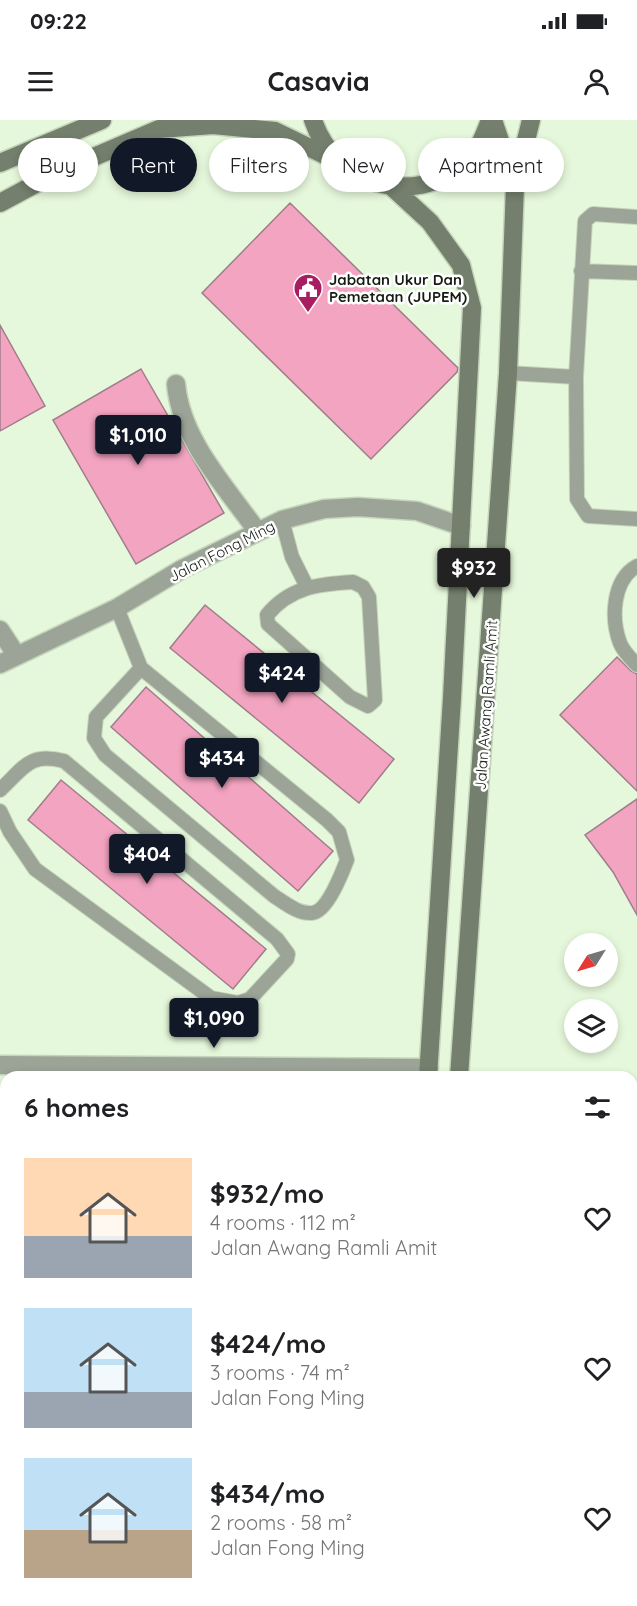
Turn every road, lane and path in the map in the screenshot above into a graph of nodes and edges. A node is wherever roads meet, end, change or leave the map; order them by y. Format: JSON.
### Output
{"nodes":[{"id":1,"x":102,"y":120,"type":"edge"},
{"id":2,"x":313,"y":120,"type":"edge"},
{"id":3,"x":492,"y":120,"type":"edge"},
{"id":4,"x":531,"y":120,"type":"edge"},
{"id":5,"x":498,"y":138,"type":"edge"},
{"id":6,"x":527,"y":138,"type":"edge"},
{"id":7,"x":321,"y":139,"type":"edge"},
{"id":8,"x":321,"y":153,"type":"edge"},
{"id":9,"x":0,"y":163,"type":"edge"},
{"id":10,"x":406,"y":186,"type":"edge"},
{"id":11,"x":397,"y":192,"type":"edge"},
{"id":12,"x":515,"y":192,"type":"edge"},
{"id":13,"x":0,"y":203,"type":"edge"},
{"id":14,"x":637,"y":217,"type":"edge"},
{"id":15,"x":581,"y":271,"type":"junction"},
{"id":16,"x":637,"y":273,"type":"edge"},
{"id":17,"x":508,"y":373,"type":"junction"},
{"id":18,"x":576,"y":377,"type":"junction"},
{"id":19,"x":176,"y":384,"type":"dead end"},
{"id":20,"x":637,"y":519,"type":"edge"},
{"id":21,"x":282,"y":520,"type":"junction"},
{"id":22,"x":461,"y":526,"type":"junction"},
{"id":23,"x":257,"y":531,"type":"junction"},
{"id":24,"x":637,"y":566,"type":"edge"},
{"id":25,"x":307,"y":587,"type":"junction"},
{"id":26,"x":117,"y":608,"type":"junction"},
{"id":27,"x":0,"y":630,"type":"edge"},
{"id":28,"x":16,"y":656,"type":"junction"},
{"id":29,"x":0,"y":664,"type":"edge"},
{"id":30,"x":637,"y":665,"type":"edge"},
{"id":31,"x":141,"y":668,"type":"junction"},
{"id":32,"x":0,"y":790,"type":"edge"},
{"id":33,"x":0,"y":811,"type":"edge"},
{"id":34,"x":0,"y":1065,"type":"edge"},
{"id":35,"x":321,"y":1071,"type":"edge"},
{"id":36,"x":428,"y":1071,"type":"edge"},
{"id":37,"x":459,"y":1071,"type":"edge"}],
"edges":[{"from":1,"to":9,"type":"main road"},
{"from":2,"to":7,"type":"main road"},
{"from":3,"to":5,"type":"main road","name":"Jalan Awang Ramli Amit"},
{"from":3,"to":10,"type":"main road"},
{"from":4,"to":6,"type":"main road"},
{"from":8,"to":13,"type":"main road"},
{"from":11,"to":22,"type":"main road"},
{"from":12,"to":17,"type":"main road","name":"Jalan Awang Ramli Amit"},
{"from":14,"to":15,"type":"lane"},
{"from":15,"to":16,"type":"lane"},
{"from":15,"to":18,"type":"lane"},
{"from":17,"to":18,"type":"lane"},
{"from":17,"to":37,"type":"main road","name":"Jalan Awang Ramli Amit"},
{"from":18,"to":20,"type":"lane"},
{"from":19,"to":23,"type":"street"},
{"from":21,"to":22,"type":"street","name":"Jalan Fong Ming"},
{"from":21,"to":23,"type":"street","name":"Jalan Fong Ming"},
{"from":21,"to":25,"type":"lane"},
{"from":22,"to":36,"type":"main road"},
{"from":23,"to":26,"type":"street","name":"Jalan Fong Ming"},
{"from":24,"to":30,"type":"lane"},
{"from":25,"to":25,"type":"lane"},
{"from":26,"to":28,"type":"street","name":"Jalan Fong Ming"},
{"from":26,"to":31,"type":"lane"},
{"from":27,"to":28,"type":"street"},
{"from":28,"to":29,"type":"street","name":"Jalan Fong Ming"},
{"from":31,"to":31,"type":"lane"},
{"from":32,"to":33,"type":"lane"},
{"from":34,"to":35,"type":"street"}]}
